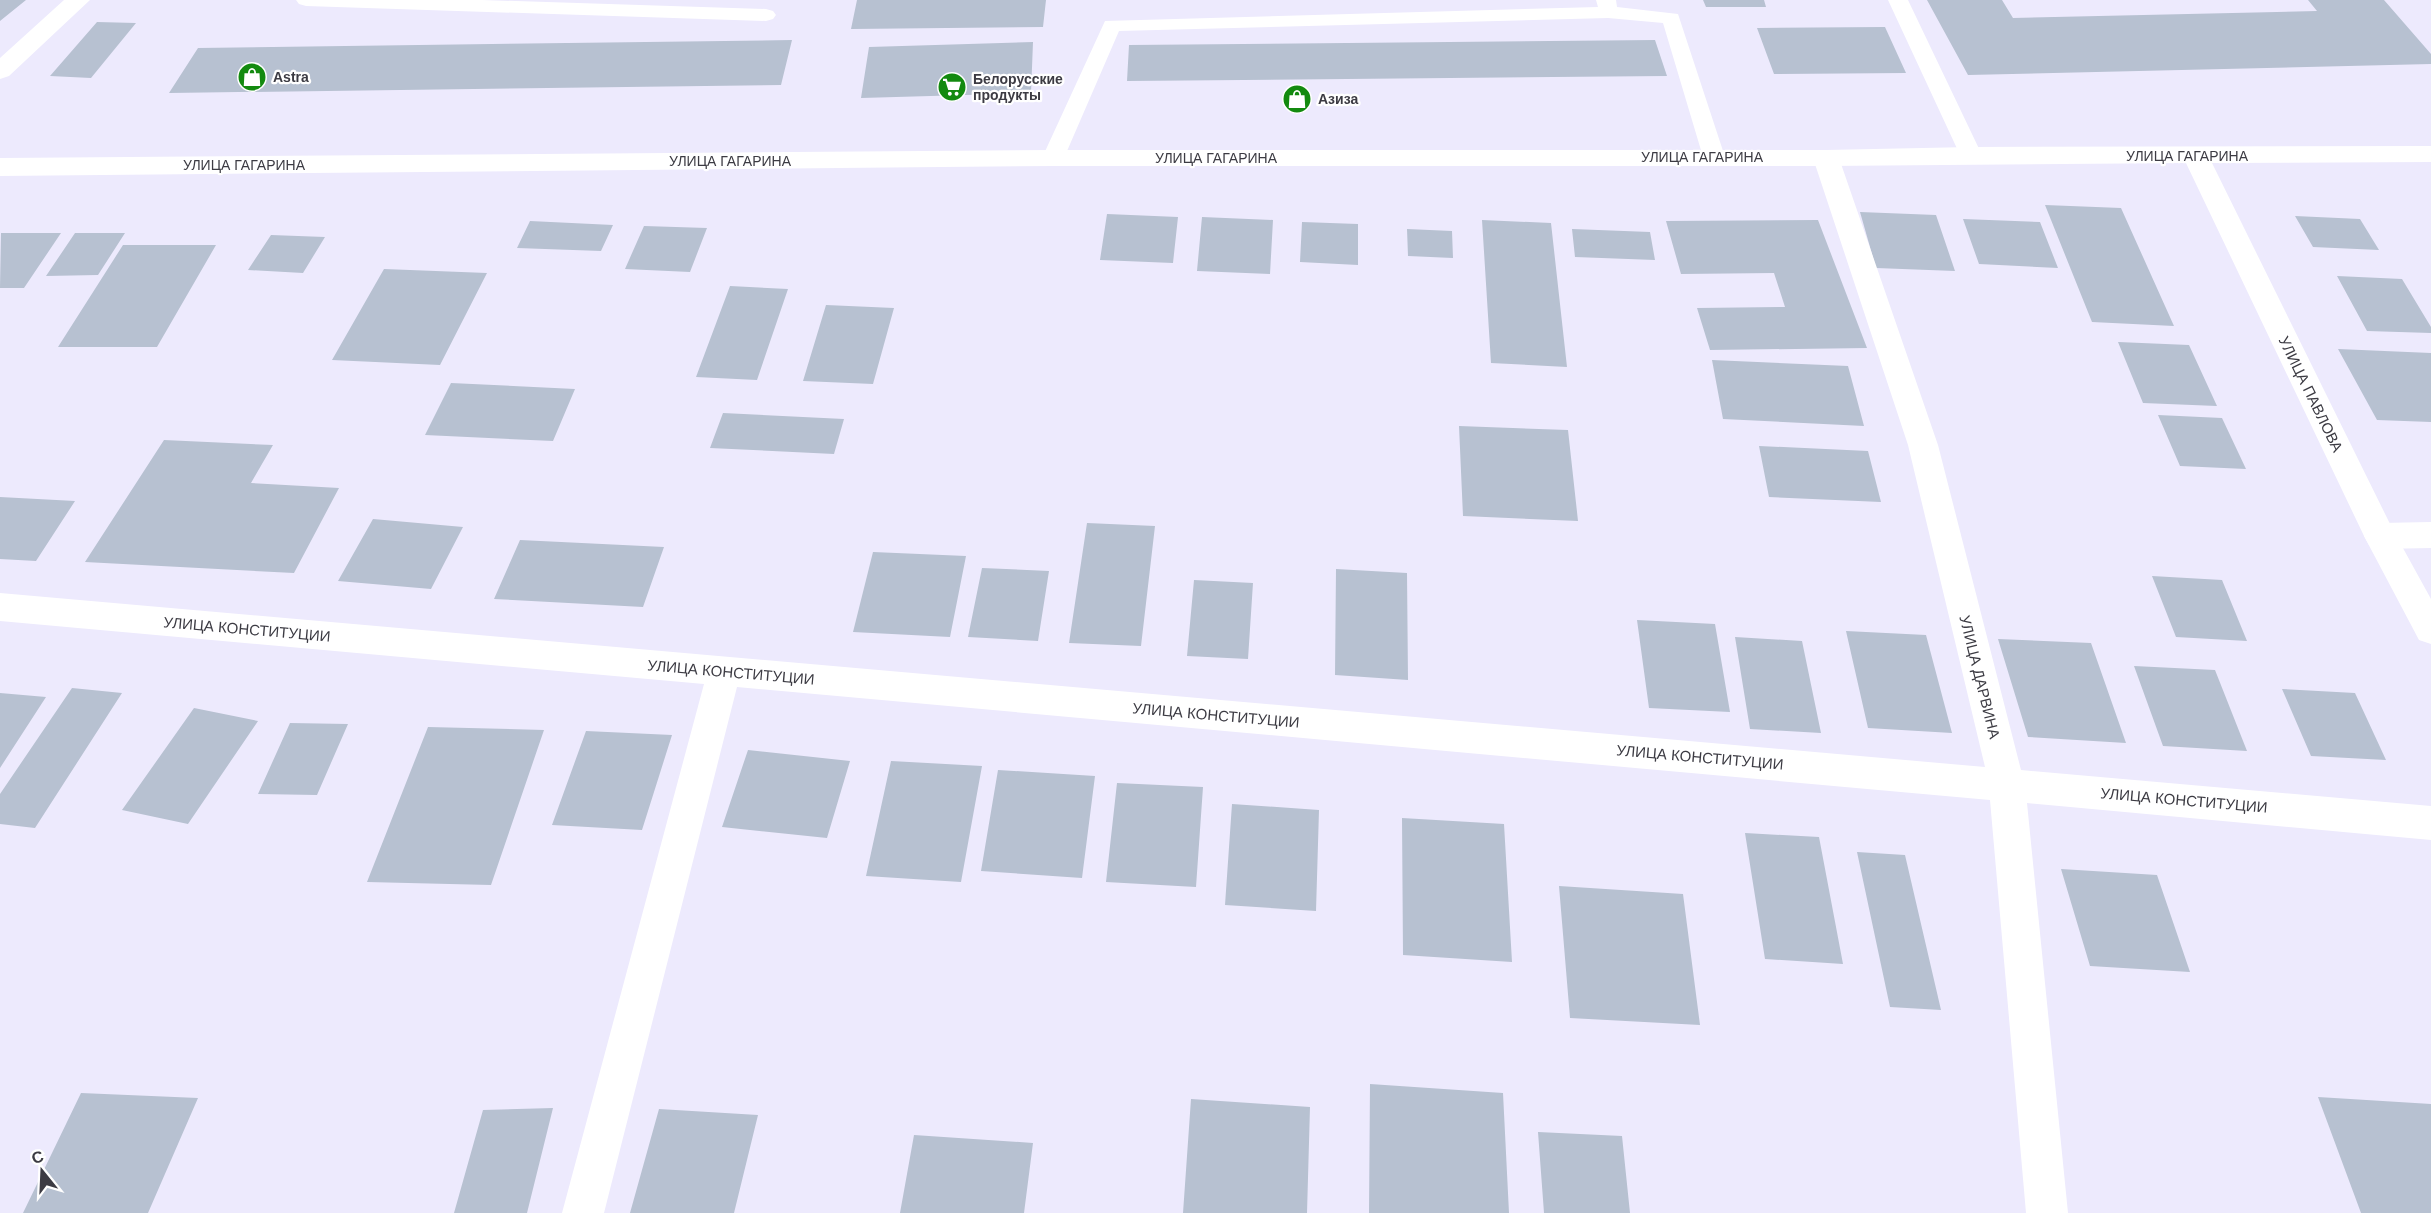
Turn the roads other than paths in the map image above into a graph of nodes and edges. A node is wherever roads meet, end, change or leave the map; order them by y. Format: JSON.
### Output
{"nodes":[{"id":1,"x":78,"y":0,"type":"edge"},
{"id":2,"x":306,"y":0,"type":"edge"},
{"id":3,"x":1898,"y":0,"type":"edge"},
{"id":4,"x":1607,"y":6,"type":"edge"},
{"id":5,"x":766,"y":15,"type":"dead end"},
{"id":6,"x":0,"y":71,"type":"edge"},
{"id":7,"x":2431,"y":154,"type":"edge"},
{"id":8,"x":1971,"y":155,"type":"junction"},
{"id":9,"x":2196,"y":156,"type":"junction"},
{"id":10,"x":1714,"y":157,"type":"junction"},
{"id":11,"x":1053,"y":158,"type":"junction"},
{"id":12,"x":1826,"y":158,"type":"junction"},
{"id":13,"x":0,"y":167,"type":"edge"},
{"id":14,"x":2380,"y":536,"type":"junction"},
{"id":15,"x":2431,"y":536,"type":"edge"},
{"id":16,"x":0,"y":607,"type":"edge"},
{"id":17,"x":2431,"y":630,"type":"edge"},
{"id":18,"x":724,"y":672,"type":"junction"},
{"id":19,"x":2007,"y":784,"type":"junction"},
{"id":20,"x":2431,"y":823,"type":"edge"},
{"id":21,"x":583,"y":1213,"type":"edge"},
{"id":22,"x":2047,"y":1213,"type":"edge"}],
"edges":[{"from":1,"to":6,"type":"street"},
{"from":2,"to":5,"type":"lane"},
{"from":3,"to":8,"type":"lane"},
{"from":4,"to":10,"type":"lane"},
{"from":4,"to":11,"type":"lane"},
{"from":7,"to":9,"type":"street","name":"УЛИЦА ГАГАРИНА"},
{"from":8,"to":9,"type":"street","name":"УЛИЦА ГАГАРИНА"},
{"from":8,"to":12,"type":"street","name":"УЛИЦА ГАГАРИНА"},
{"from":9,"to":14,"type":"street","name":"УЛИЦА ПАВЛОВА"},
{"from":10,"to":11,"type":"street","name":"УЛИЦА ГАГАРИНА"},
{"from":10,"to":12,"type":"street","name":"УЛИЦА ГАГАРИНА"},
{"from":11,"to":13,"type":"street","name":"УЛИЦА ГАГАРИНА"},
{"from":12,"to":19,"type":"street","name":"УЛИЦА ДАРВИНА"},
{"from":14,"to":15,"type":"street"},
{"from":14,"to":17,"type":"street","name":"УЛИЦА ПАВЛОВА"},
{"from":16,"to":18,"type":"street","name":"УЛИЦА КОНСТИТУЦИИ"},
{"from":18,"to":19,"type":"street","name":"УЛИЦА КОНСТИТУЦИИ"},
{"from":18,"to":21,"type":"street"},
{"from":19,"to":20,"type":"street","name":"УЛИЦА КОНСТИТУЦИИ"},
{"from":19,"to":22,"type":"street","name":"УЛИЦА ДАРВИНА"}]}
